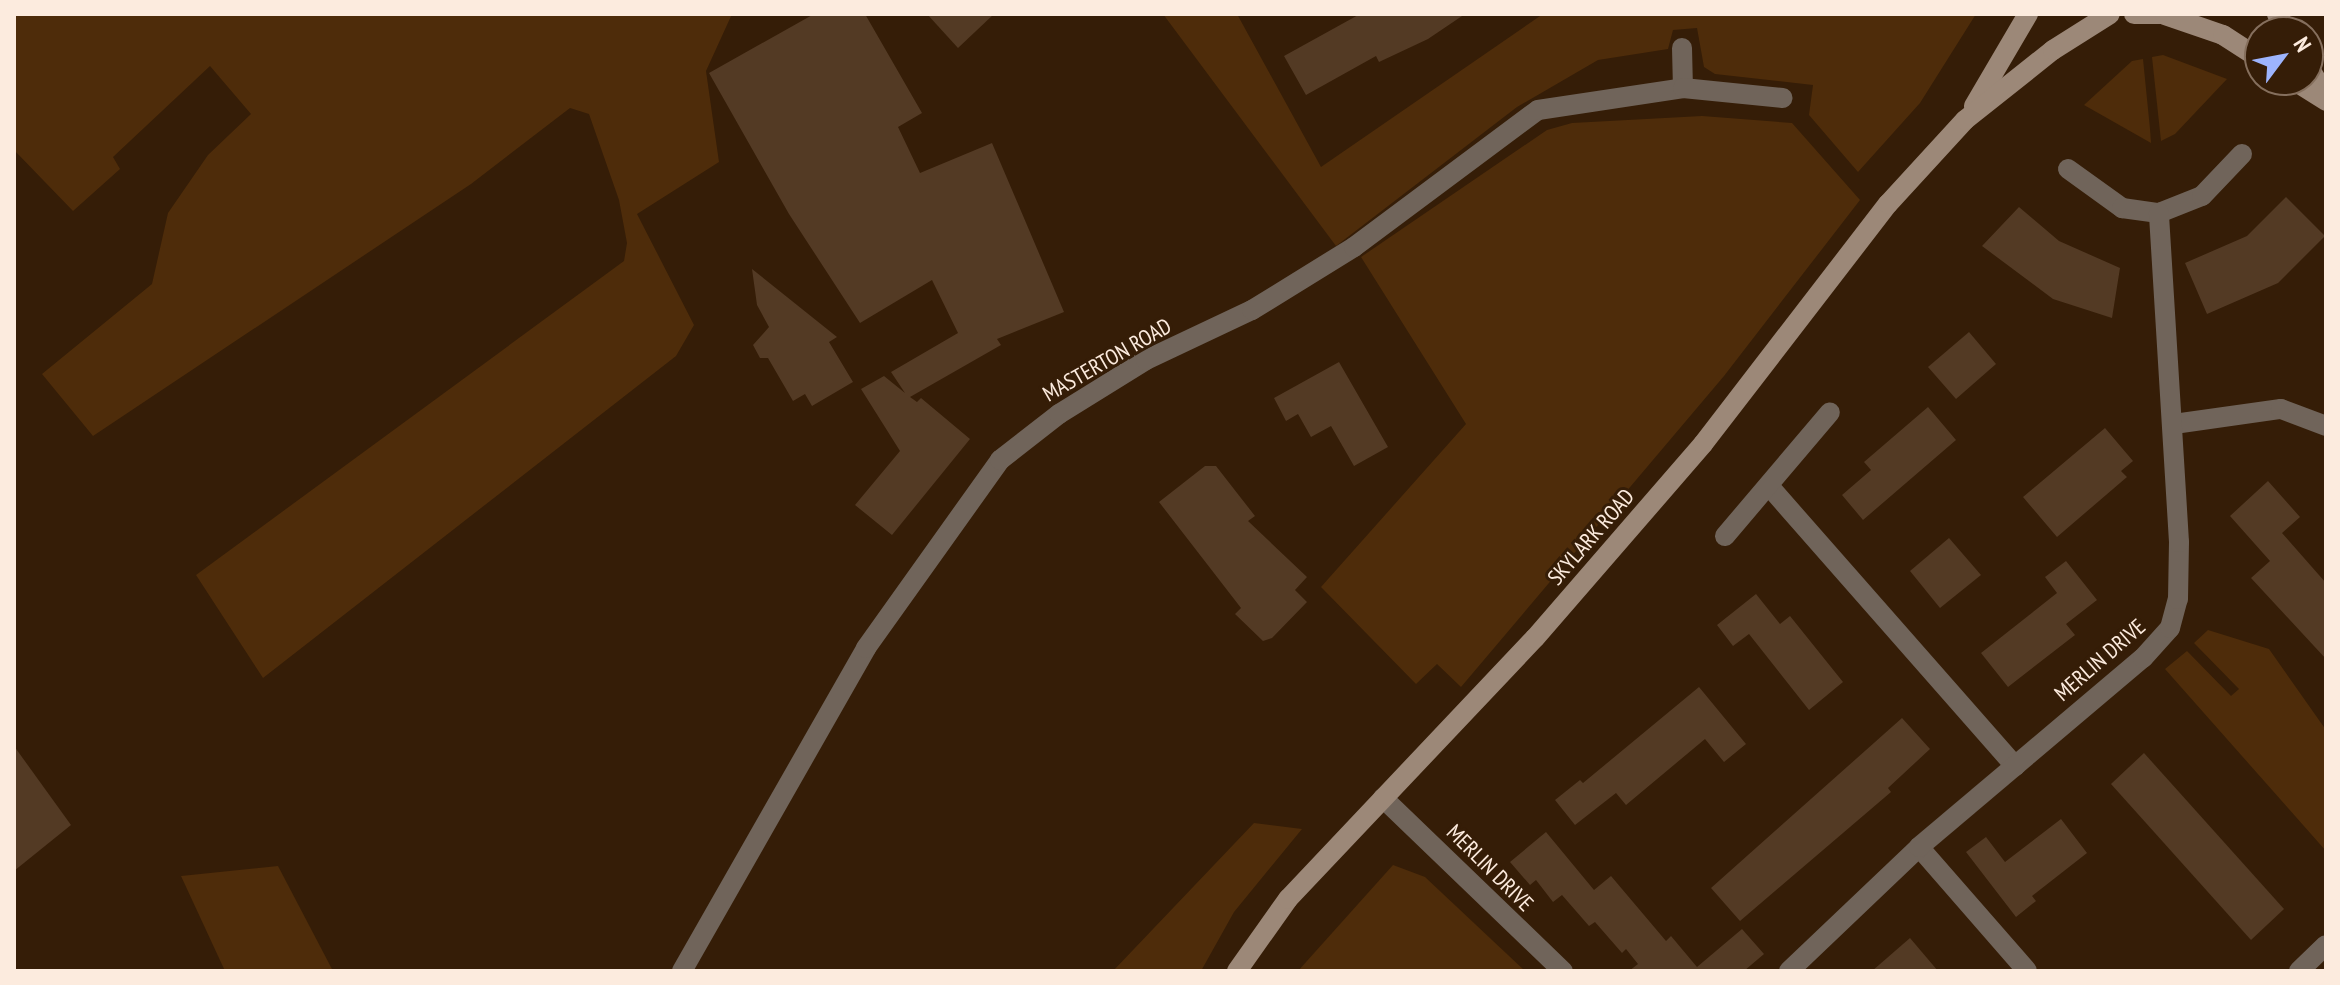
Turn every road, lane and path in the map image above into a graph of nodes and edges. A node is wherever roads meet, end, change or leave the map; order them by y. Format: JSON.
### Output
{"nodes":[{"id":1,"x":2028,"y":14,"type":"edge"},
{"id":2,"x":2110,"y":14,"type":"edge"},
{"id":3,"x":2134,"y":14,"type":"edge"},
{"id":4,"x":2166,"y":14,"type":"edge"},
{"id":5,"x":1682,"y":48,"type":"dead end"},
{"id":6,"x":2244,"y":49,"type":"edge"},
{"id":7,"x":1683,"y":88,"type":"junction"},
{"id":8,"x":1783,"y":98,"type":"dead end"},
{"id":9,"x":1965,"y":120,"type":"junction"},
{"id":10,"x":2242,"y":154,"type":"dead end"},
{"id":11,"x":2068,"y":169,"type":"dead end"},
{"id":12,"x":2159,"y":213,"type":"junction"},
{"id":13,"x":1830,"y":412,"type":"dead end"},
{"id":14,"x":2174,"y":424,"type":"junction"},
{"id":15,"x":2326,"y":426,"type":"edge"},
{"id":16,"x":1769,"y":486,"type":"junction"},
{"id":17,"x":1725,"y":536,"type":"dead end"},
{"id":18,"x":2015,"y":766,"type":"junction"},
{"id":19,"x":1383,"y":798,"type":"junction"},
{"id":20,"x":1919,"y":847,"type":"junction"},
{"id":21,"x":2326,"y":945,"type":"edge"},
{"id":22,"x":682,"y":971,"type":"edge"},
{"id":23,"x":1237,"y":971,"type":"edge"},
{"id":24,"x":1563,"y":971,"type":"edge"},
{"id":25,"x":1789,"y":971,"type":"edge"},
{"id":26,"x":2027,"y":971,"type":"edge"},
{"id":27,"x":2299,"y":971,"type":"edge"}],
"edges":[{"from":1,"to":9,"type":"street","name":"SKYLARK ROAD"},
{"from":2,"to":9,"type":"street","name":"SKYLARK ROAD"},
{"from":3,"to":4,"type":"street"},
{"from":4,"to":6,"type":"street"},
{"from":5,"to":7,"type":"street"},
{"from":7,"to":8,"type":"street","name":"MASTERTON ROAD"},
{"from":7,"to":22,"type":"street","name":"MASTERTON ROAD"},
{"from":9,"to":19,"type":"street","name":"SKYLARK ROAD"},
{"from":10,"to":12,"type":"street"},
{"from":11,"to":12,"type":"street"},
{"from":12,"to":14,"type":"street","name":"MERLIN DRIVE"},
{"from":13,"to":16,"type":"street"},
{"from":14,"to":15,"type":"street"},
{"from":14,"to":18,"type":"street","name":"MERLIN DRIVE"},
{"from":16,"to":17,"type":"street"},
{"from":16,"to":18,"type":"street"},
{"from":18,"to":20,"type":"street","name":"MERLIN DRIVE"},
{"from":19,"to":23,"type":"street","name":"SKYLARK ROAD"},
{"from":19,"to":24,"type":"street","name":"MERLIN DRIVE"},
{"from":20,"to":25,"type":"street","name":"MERLIN DRIVE"},
{"from":20,"to":26,"type":"street"},
{"from":21,"to":27,"type":"street"}]}
